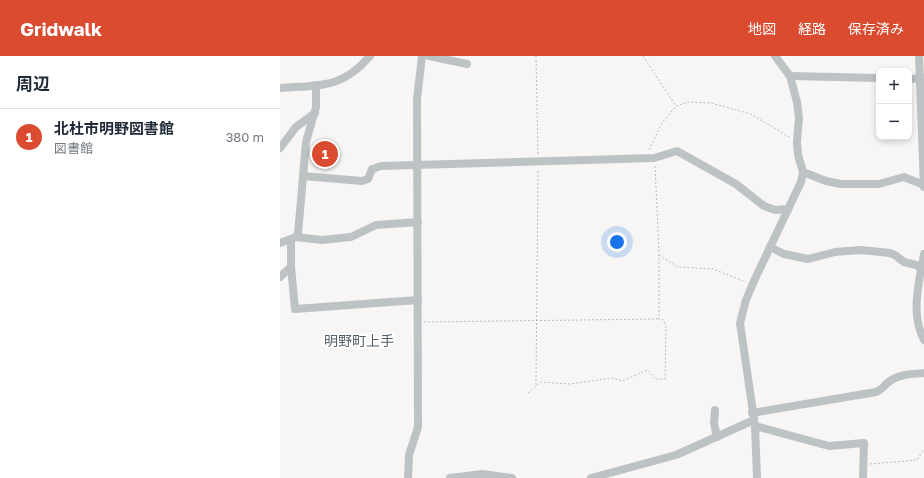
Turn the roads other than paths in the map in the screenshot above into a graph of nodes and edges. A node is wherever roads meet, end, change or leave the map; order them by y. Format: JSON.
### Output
{"nodes":[{"id":1,"x":370,"y":56,"type":"edge"},
{"id":2,"x":422,"y":56,"type":"edge"},
{"id":3,"x":429,"y":56,"type":"edge"},
{"id":4,"x":776,"y":56,"type":"edge"},
{"id":5,"x":919,"y":56,"type":"edge"},
{"id":6,"x":467,"y":64,"type":"dead end"},
{"id":7,"x":790,"y":76,"type":"junction"},
{"id":8,"x":876,"y":78,"type":"edge"},
{"id":9,"x":921,"y":79,"type":"edge"},
{"id":10,"x":316,"y":85,"type":"junction"},
{"id":11,"x":280,"y":88,"type":"edge"},
{"id":12,"x":315,"y":113,"type":"junction"},
{"id":13,"x":280,"y":148,"type":"edge"},
{"id":14,"x":418,"y":165,"type":"junction"},
{"id":15,"x":803,"y":172,"type":"junction"},
{"id":16,"x":303,"y":176,"type":"junction"},
{"id":17,"x":924,"y":186,"type":"edge"},
{"id":18,"x":788,"y":209,"type":"junction"},
{"id":19,"x":418,"y":222,"type":"junction"},
{"id":20,"x":294,"y":238,"type":"junction"},
{"id":21,"x":280,"y":243,"type":"edge"},
{"id":22,"x":770,"y":247,"type":"junction"},
{"id":23,"x":924,"y":254,"type":"edge"},
{"id":24,"x":291,"y":268,"type":"junction"},
{"id":25,"x":921,"y":269,"type":"junction"},
{"id":26,"x":280,"y":277,"type":"edge"},
{"id":27,"x":418,"y":300,"type":"junction"},
{"id":28,"x":924,"y":340,"type":"edge"},
{"id":29,"x":924,"y":373,"type":"edge"},
{"id":30,"x":715,"y":410,"type":"dead end"},
{"id":31,"x":754,"y":420,"type":"junction"},
{"id":32,"x":717,"y":437,"type":"junction"},
{"id":33,"x":611,"y":476,"type":"edge"},
{"id":34,"x":408,"y":478,"type":"edge"},
{"id":35,"x":450,"y":478,"type":"edge"},
{"id":36,"x":512,"y":478,"type":"edge"},
{"id":37,"x":592,"y":478,"type":"edge"},
{"id":38,"x":757,"y":478,"type":"edge"},
{"id":39,"x":864,"y":478,"type":"edge"}],
"edges":[{"from":1,"to":10,"type":"street"},
{"from":2,"to":14,"type":"street"},
{"from":3,"to":6,"type":"street"},
{"from":4,"to":7,"type":"street"},
{"from":5,"to":9,"type":"street"},
{"from":7,"to":8,"type":"street"},
{"from":7,"to":15,"type":"street"},
{"from":9,"to":17,"type":"street"},
{"from":10,"to":11,"type":"street"},
{"from":10,"to":12,"type":"street"},
{"from":12,"to":13,"type":"street"},
{"from":12,"to":16,"type":"street"},
{"from":14,"to":16,"type":"street"},
{"from":14,"to":18,"type":"street"},
{"from":14,"to":19,"type":"street"},
{"from":15,"to":17,"type":"street"},
{"from":15,"to":18,"type":"street"},
{"from":16,"to":20,"type":"street"},
{"from":18,"to":22,"type":"street"},
{"from":19,"to":20,"type":"street"},
{"from":19,"to":27,"type":"street"},
{"from":20,"to":21,"type":"street"},
{"from":20,"to":24,"type":"street"},
{"from":22,"to":25,"type":"street"},
{"from":22,"to":31,"type":"street"},
{"from":23,"to":25,"type":"street"},
{"from":24,"to":26,"type":"street"},
{"from":24,"to":27,"type":"street"},
{"from":25,"to":28,"type":"street"},
{"from":27,"to":34,"type":"street"},
{"from":29,"to":31,"type":"street"},
{"from":30,"to":32,"type":"street"},
{"from":31,"to":32,"type":"street"},
{"from":31,"to":38,"type":"street"},
{"from":31,"to":39,"type":"street"},
{"from":32,"to":33,"type":"street"},
{"from":33,"to":37,"type":"street"},
{"from":35,"to":36,"type":"street"}]}
